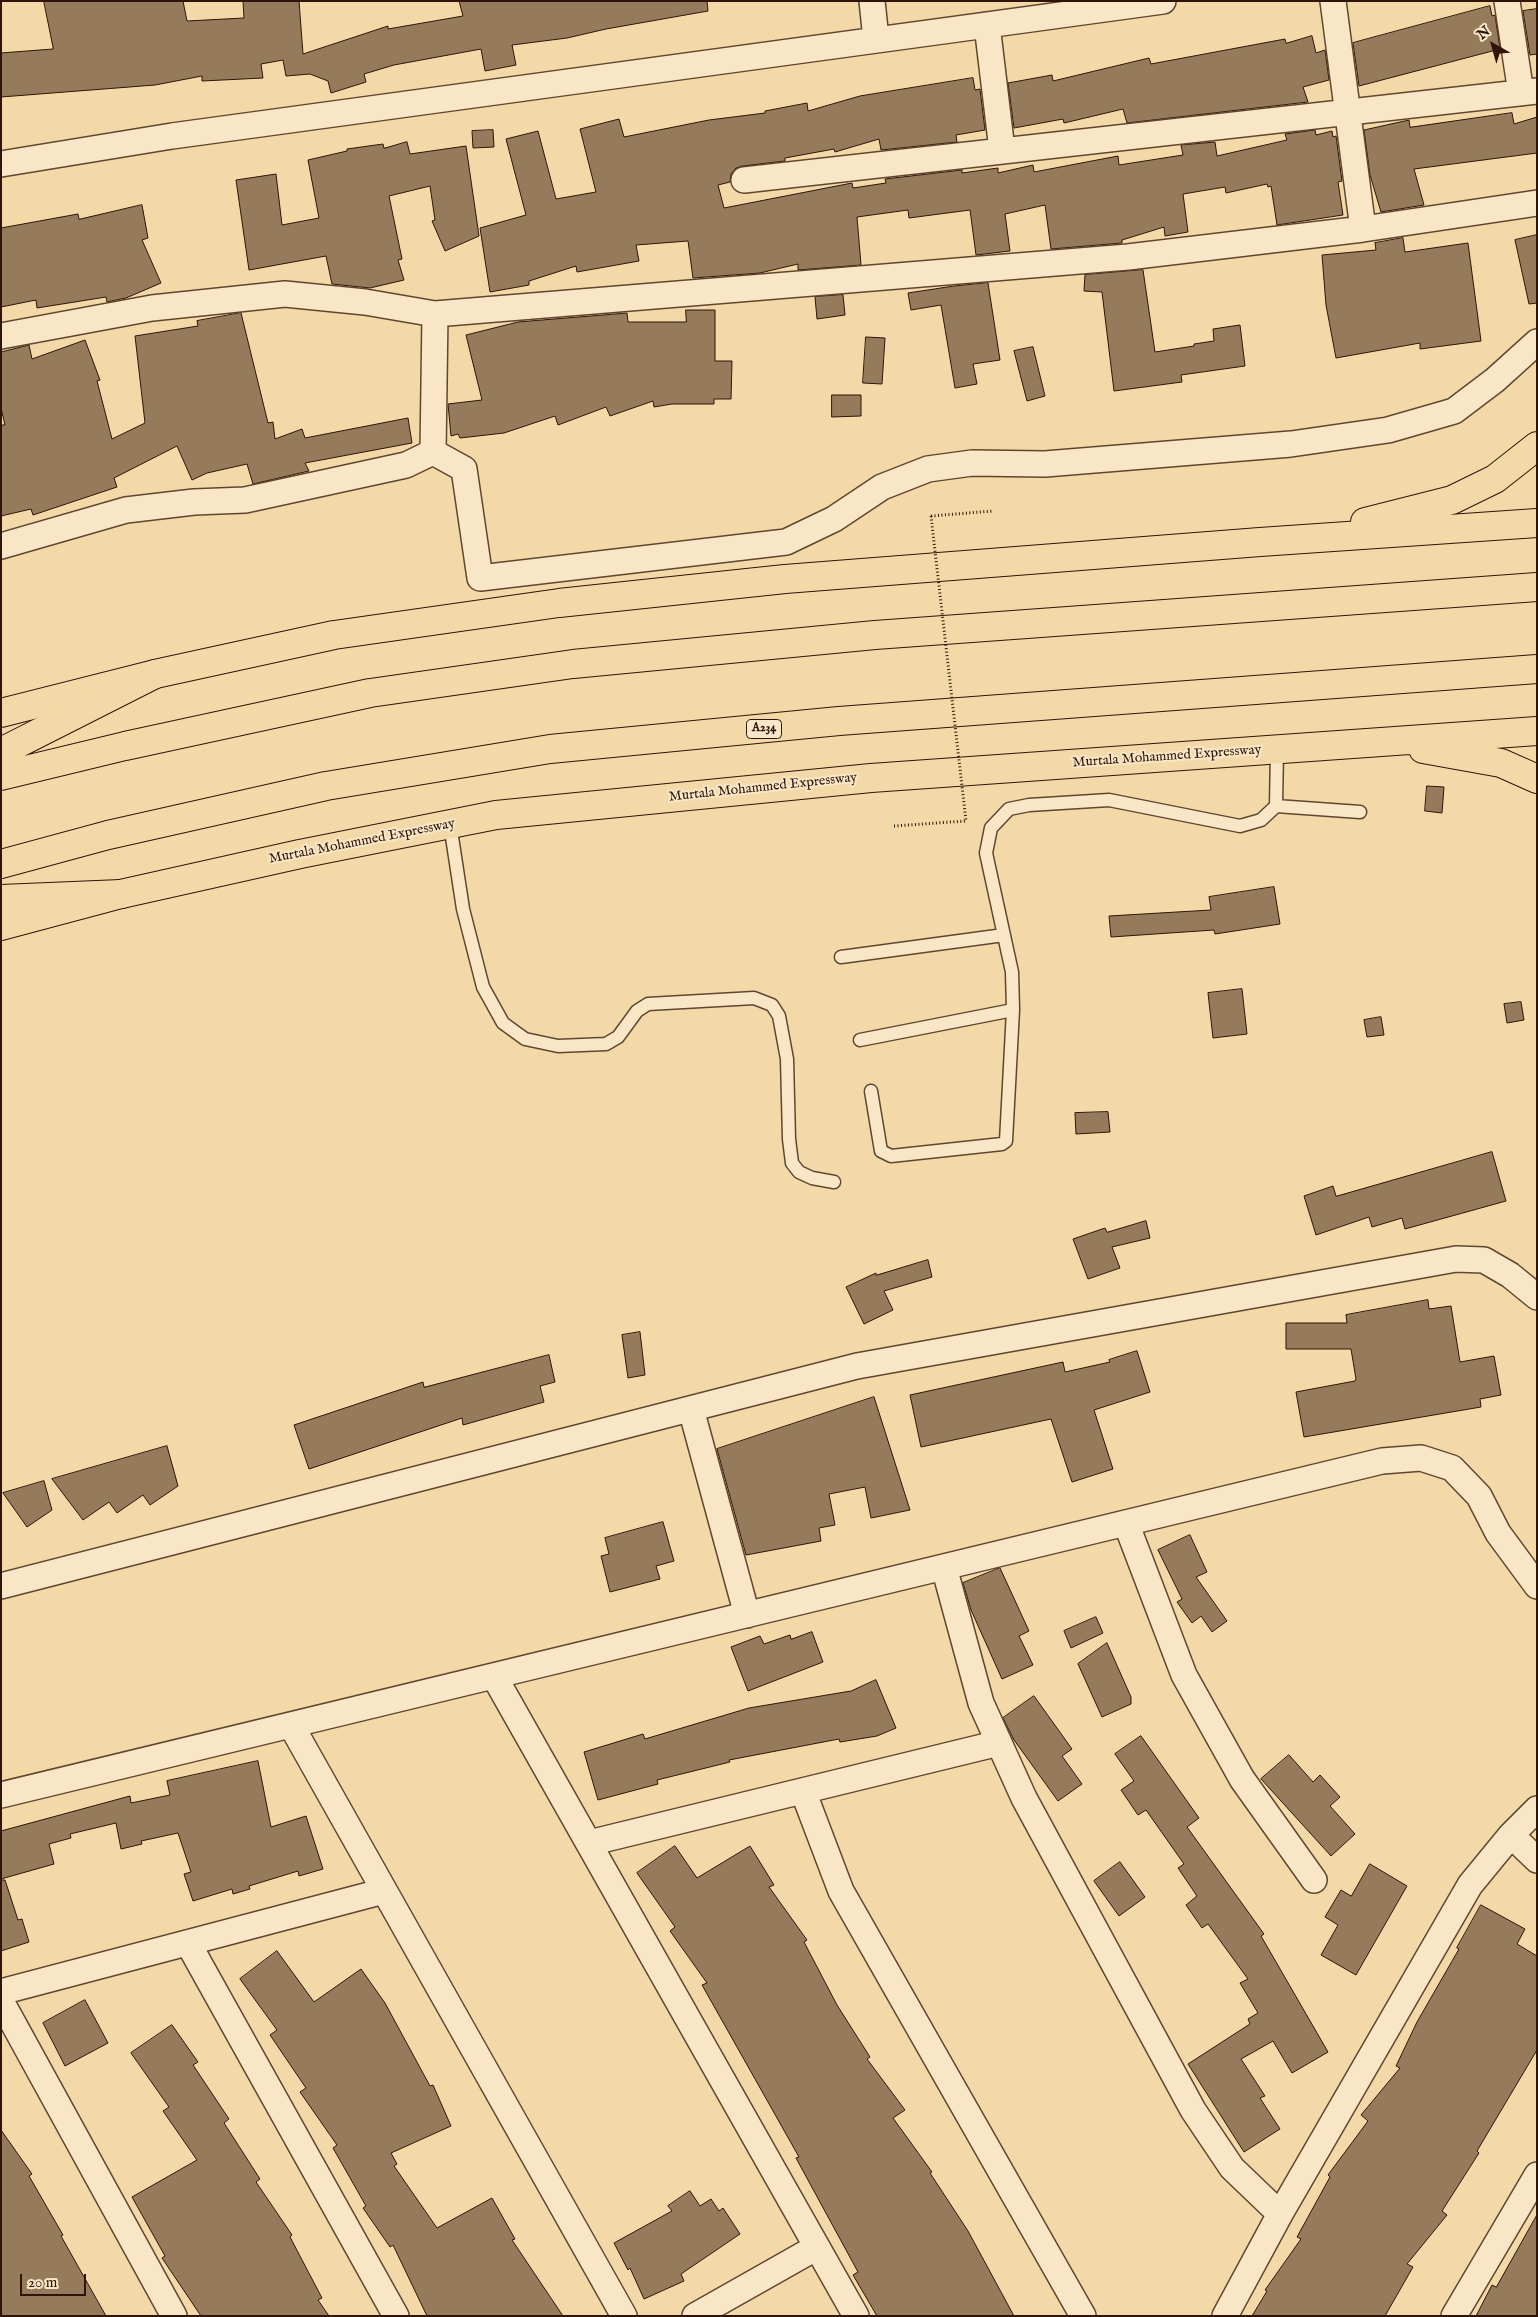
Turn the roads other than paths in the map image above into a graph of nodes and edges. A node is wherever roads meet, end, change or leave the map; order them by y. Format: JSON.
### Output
{"nodes":[{"id":1,"x":872,"y":1,"type":"edge"},
{"id":2,"x":1163,"y":1,"type":"edge"},
{"id":3,"x":1333,"y":1,"type":"edge"},
{"id":4,"x":1507,"y":1,"type":"edge"},
{"id":5,"x":987,"y":24,"type":"junction"},
{"id":6,"x":876,"y":39,"type":"junction"},
{"id":7,"x":1529,"y":92,"type":"edge"},
{"id":8,"x":1348,"y":112,"type":"junction"},
{"id":9,"x":1002,"y":150,"type":"junction"},
{"id":10,"x":1,"y":164,"type":"edge"},
{"id":11,"x":744,"y":180,"type":"dead end"},
{"id":12,"x":1537,"y":204,"type":"edge"},
{"id":13,"x":1363,"y":229,"type":"junction"},
{"id":14,"x":435,"y":314,"type":"junction"},
{"id":15,"x":1,"y":336,"type":"edge"},
{"id":16,"x":1537,"y":342,"type":"edge"},
{"id":17,"x":1537,"y":446,"type":"edge"},
{"id":18,"x":433,"y":452,"type":"junction"},
{"id":19,"x":1537,"y":523,"type":"edge"},
{"id":20,"x":1260,"y":542,"type":"junction"},
{"id":21,"x":1,"y":546,"type":"edge"},
{"id":22,"x":1537,"y":587,"type":"edge"},
{"id":23,"x":1537,"y":669,"type":"edge"},
{"id":24,"x":155,"y":674,"type":"junction"},
{"id":25,"x":1,"y":713,"type":"edge"},
{"id":26,"x":1537,"y":731,"type":"edge"},
{"id":27,"x":1334,"y":744,"type":"junction"},
{"id":28,"x":1277,"y":749,"type":"junction"},
{"id":29,"x":1,"y":752,"type":"edge"},
{"id":30,"x":1,"y":776,"type":"edge"},
{"id":31,"x":1537,"y":779,"type":"edge"},
{"id":32,"x":1276,"y":806,"type":"junction"},
{"id":33,"x":1360,"y":812,"type":"dead end"},
{"id":34,"x":450,"y":824,"type":"junction"},
{"id":35,"x":1,"y":864,"type":"edge"},
{"id":36,"x":121,"y":894,"type":"junction"},
{"id":37,"x":1,"y":899,"type":"edge"},
{"id":38,"x":1,"y":926,"type":"edge"},
{"id":39,"x":1004,"y":936,"type":"junction"},
{"id":40,"x":840,"y":958,"type":"dead end"},
{"id":41,"x":1014,"y":1010,"type":"junction"},
{"id":42,"x":860,"y":1040,"type":"dead end"},
{"id":43,"x":871,"y":1091,"type":"dead end"},
{"id":44,"x":834,"y":1182,"type":"dead end"},
{"id":45,"x":1537,"y":1298,"type":"edge"},
{"id":46,"x":691,"y":1409,"type":"junction"},
{"id":47,"x":1126,"y":1523,"type":"junction"},
{"id":48,"x":944,"y":1567,"type":"junction"},
{"id":49,"x":1,"y":1586,"type":"edge"},
{"id":50,"x":1537,"y":1586,"type":"edge"},
{"id":51,"x":747,"y":1615,"type":"junction"},
{"id":52,"x":494,"y":1676,"type":"junction"},
{"id":53,"x":291,"y":1725,"type":"junction"},
{"id":54,"x":999,"y":1743,"type":"junction"},
{"id":55,"x":803,"y":1791,"type":"junction"},
{"id":56,"x":1,"y":1795,"type":"edge"},
{"id":57,"x":1537,"y":1809,"type":"edge"},
{"id":58,"x":1511,"y":1836,"type":"junction"},
{"id":59,"x":589,"y":1843,"type":"junction"},
{"id":60,"x":1537,"y":1860,"type":"edge"},
{"id":61,"x":1314,"y":1880,"type":"dead end"},
{"id":62,"x":384,"y":1891,"type":"junction"},
{"id":63,"x":188,"y":1943,"type":"junction"},
{"id":64,"x":1,"y":1992,"type":"edge"},
{"id":65,"x":1,"y":2001,"type":"edge"},
{"id":66,"x":1537,"y":2175,"type":"edge"},
{"id":67,"x":1280,"y":2214,"type":"junction"},
{"id":68,"x":817,"y":2247,"type":"junction"},
{"id":69,"x":174,"y":2316,"type":"edge"},
{"id":70,"x":396,"y":2316,"type":"edge"},
{"id":71,"x":624,"y":2316,"type":"edge"},
{"id":72,"x":695,"y":2316,"type":"edge"},
{"id":73,"x":856,"y":2316,"type":"edge"},
{"id":74,"x":1083,"y":2316,"type":"edge"},
{"id":75,"x":1225,"y":2316,"type":"edge"},
{"id":76,"x":1454,"y":2316,"type":"edge"}],
"edges":[{"from":1,"to":6,"type":"street"},
{"from":2,"to":5,"type":"street"},
{"from":3,"to":8,"type":"street"},
{"from":4,"to":7,"type":"street"},
{"from":5,"to":6,"type":"street"},
{"from":5,"to":9,"type":"street"},
{"from":6,"to":10,"type":"street"},
{"from":7,"to":8,"type":"street"},
{"from":8,"to":9,"type":"street"},
{"from":8,"to":13,"type":"street"},
{"from":9,"to":11,"type":"street"},
{"from":12,"to":13,"type":"street"},
{"from":13,"to":14,"type":"street"},
{"from":14,"to":15,"type":"street"},
{"from":14,"to":18,"type":"street"},
{"from":16,"to":18,"type":"street"},
{"from":17,"to":20,"type":"highway"},
{"from":18,"to":21,"type":"street"},
{"from":19,"to":20,"type":"highway"},
{"from":20,"to":24,"type":"highway"},
{"from":22,"to":30,"type":"highway"},
{"from":23,"to":35,"type":"highway","number":"A234"},
{"from":24,"to":25,"type":"highway"},
{"from":24,"to":29,"type":"highway"},
{"from":26,"to":27,"type":"highway","name":"Murtala Mohammed Expressway"},
{"from":27,"to":28,"type":"highway","name":"Murtala Mohammed Expressway"},
{"from":27,"to":31,"type":"highway"},
{"from":28,"to":32,"type":"lane"},
{"from":28,"to":34,"type":"highway","name":"Murtala Mohammed Expressway"},
{"from":32,"to":33,"type":"lane"},
{"from":32,"to":39,"type":"lane"},
{"from":34,"to":36,"type":"highway","name":"Murtala Mohammed Expressway"},
{"from":34,"to":44,"type":"lane"},
{"from":36,"to":37,"type":"highway"},
{"from":36,"to":38,"type":"highway","name":"Murtala Mohammed Expressway"},
{"from":39,"to":40,"type":"lane"},
{"from":39,"to":41,"type":"lane"},
{"from":41,"to":42,"type":"lane"},
{"from":41,"to":43,"type":"lane"},
{"from":45,"to":46,"type":"street"},
{"from":46,"to":49,"type":"street"},
{"from":46,"to":51,"type":"street"},
{"from":47,"to":48,"type":"street"},
{"from":47,"to":50,"type":"street"},
{"from":47,"to":61,"type":"street"},
{"from":48,"to":51,"type":"street"},
{"from":48,"to":54,"type":"street"},
{"from":51,"to":52,"type":"street"},
{"from":52,"to":53,"type":"street"},
{"from":52,"to":59,"type":"street"},
{"from":53,"to":56,"type":"street"},
{"from":53,"to":62,"type":"street"},
{"from":54,"to":55,"type":"street"},
{"from":54,"to":67,"type":"street"},
{"from":55,"to":59,"type":"street"},
{"from":55,"to":74,"type":"street"},
{"from":57,"to":58,"type":"street"},
{"from":58,"to":60,"type":"street"},
{"from":58,"to":67,"type":"street"},
{"from":59,"to":68,"type":"street"},
{"from":62,"to":63,"type":"street"},
{"from":62,"to":71,"type":"street"},
{"from":63,"to":64,"type":"street"},
{"from":63,"to":70,"type":"street"},
{"from":65,"to":69,"type":"street"},
{"from":66,"to":76,"type":"street"},
{"from":67,"to":75,"type":"street"},
{"from":68,"to":72,"type":"street"},
{"from":68,"to":73,"type":"street"}]}
